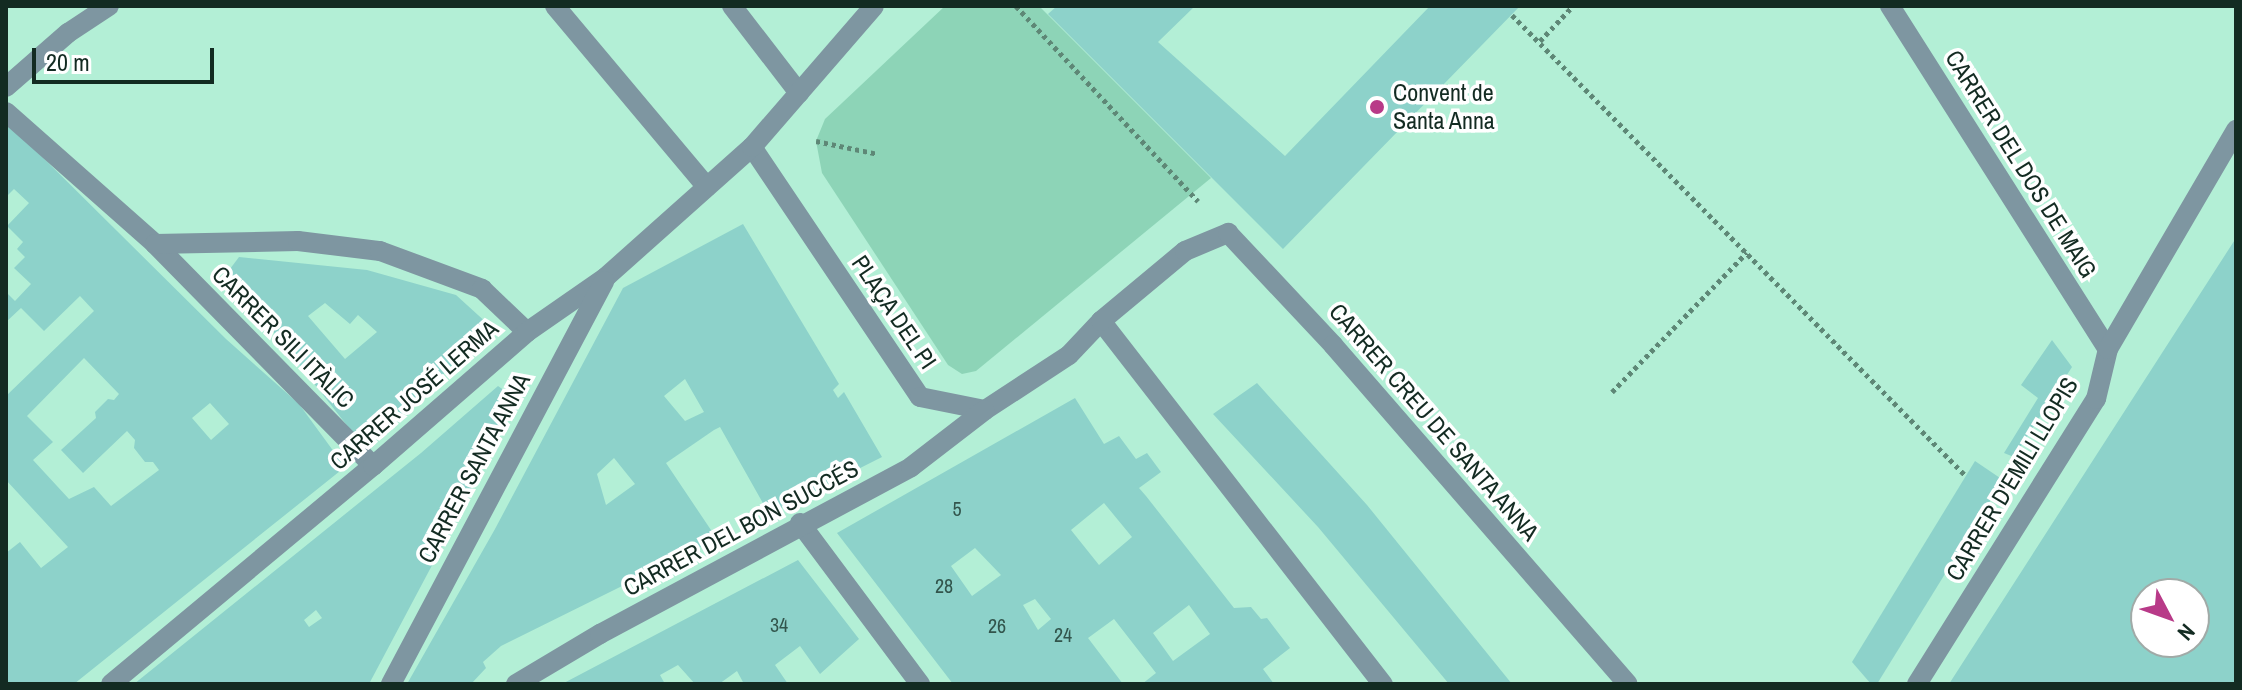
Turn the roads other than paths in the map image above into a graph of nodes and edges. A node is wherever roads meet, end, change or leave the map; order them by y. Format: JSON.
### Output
{"nodes":[{"id":1,"x":109,"y":6,"type":"edge"},
{"id":2,"x":555,"y":6,"type":"edge"},
{"id":3,"x":732,"y":6,"type":"edge"},
{"id":4,"x":874,"y":6,"type":"edge"},
{"id":5,"x":1890,"y":6,"type":"edge"},
{"id":6,"x":6,"y":87,"type":"edge"},
{"id":7,"x":799,"y":93,"type":"junction"},
{"id":8,"x":6,"y":112,"type":"edge"},
{"id":9,"x":2236,"y":130,"type":"edge"},
{"id":10,"x":752,"y":147,"type":"junction"},
{"id":11,"x":707,"y":187,"type":"junction"},
{"id":12,"x":155,"y":244,"type":"junction"},
{"id":13,"x":606,"y":277,"type":"junction"},
{"id":14,"x":1101,"y":321,"type":"junction"},
{"id":15,"x":527,"y":332,"type":"junction"},
{"id":16,"x":2108,"y":349,"type":"junction"},
{"id":17,"x":985,"y":410,"type":"junction"},
{"id":18,"x":373,"y":466,"type":"junction"},
{"id":19,"x":800,"y":523,"type":"junction"},
{"id":20,"x":111,"y":684,"type":"edge"},
{"id":21,"x":391,"y":684,"type":"edge"},
{"id":22,"x":516,"y":684,"type":"edge"},
{"id":23,"x":920,"y":684,"type":"edge"},
{"id":24,"x":1383,"y":684,"type":"edge"},
{"id":25,"x":1628,"y":684,"type":"edge"},
{"id":26,"x":1917,"y":684,"type":"edge"}],
"edges":[{"from":1,"to":6,"type":"street"},
{"from":2,"to":11,"type":"street"},
{"from":3,"to":7,"type":"street"},
{"from":4,"to":7,"type":"street","name":"CARRER JOSÉ LERMA"},
{"from":5,"to":16,"type":"street","name":"CARRER DEL DOS DE MAIG"},
{"from":7,"to":10,"type":"street","name":"CARRER JOSÉ LERMA"},
{"from":8,"to":12,"type":"street","name":"CARRER SILI ITÀLIC"},
{"from":9,"to":16,"type":"street","name":"CARRER D'EMILI LLOPIS"},
{"from":10,"to":11,"type":"street","name":"CARRER JOSÉ LERMA"},
{"from":10,"to":17,"type":"street","name":"PLAÇA DEL PI"},
{"from":11,"to":13,"type":"street","name":"CARRER JOSÉ LERMA"},
{"from":12,"to":15,"type":"street","name":"CARRER SILI ITÀLIC"},
{"from":12,"to":18,"type":"street","name":"CARRER SILI ITÀLIC"},
{"from":13,"to":15,"type":"street","name":"CARRER JOSÉ LERMA"},
{"from":13,"to":21,"type":"street","name":"CARRER SANTA ANNA"},
{"from":14,"to":17,"type":"street"},
{"from":14,"to":24,"type":"street"},
{"from":14,"to":25,"type":"street","name":"CARRER CREU DE SANTA ANNA"},
{"from":15,"to":18,"type":"street","name":"CARRER JOSÉ LERMA"},
{"from":16,"to":26,"type":"street","name":"CARRER D'EMILI LLOPIS"},
{"from":17,"to":19,"type":"street","name":"CARRER DEL BON SUCCÉS"},
{"from":18,"to":20,"type":"street","name":"CARRER JOSÉ LERMA"},
{"from":19,"to":22,"type":"street","name":"CARRER DEL BON SUCCÉS"},
{"from":19,"to":23,"type":"street"}]}
